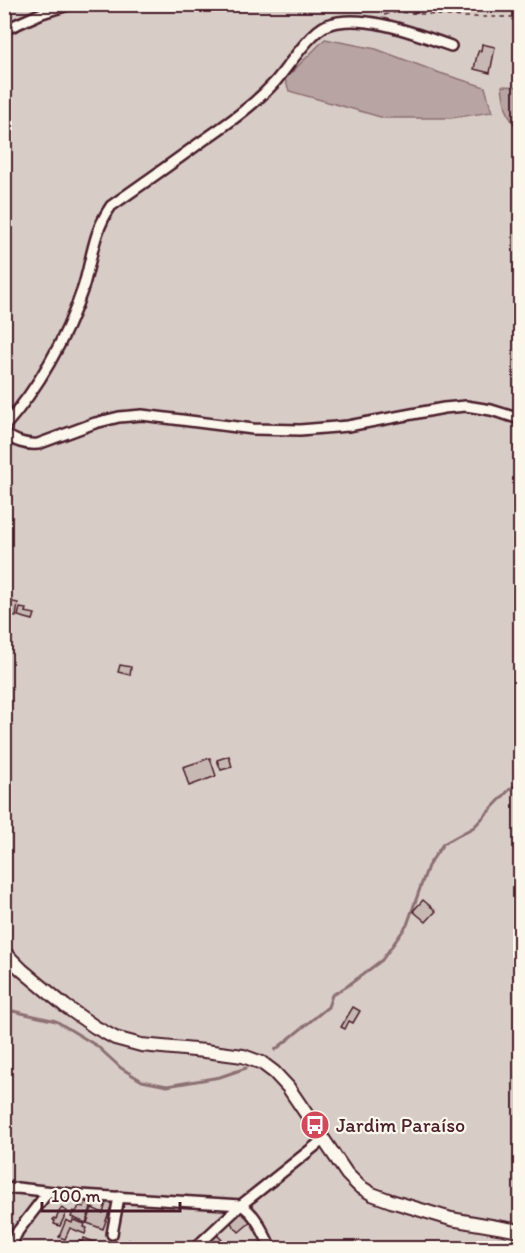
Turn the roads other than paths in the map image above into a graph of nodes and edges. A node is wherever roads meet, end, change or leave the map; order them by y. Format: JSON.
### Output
{"nodes":[{"id":1,"x":71,"y":4,"type":"edge"},
{"id":2,"x":4,"y":30,"type":"edge"},
{"id":3,"x":451,"y":46,"type":"dead end"},
{"id":4,"x":520,"y":419,"type":"edge"},
{"id":5,"x":4,"y":427,"type":"edge"},
{"id":6,"x":4,"y":434,"type":"edge"},
{"id":7,"x":4,"y":952,"type":"edge"},
{"id":8,"x":324,"y":1139,"type":"junction"},
{"id":9,"x":4,"y":1189,"type":"edge"},
{"id":10,"x":48,"y":1192,"type":"junction"},
{"id":11,"x":119,"y":1197,"type":"junction"},
{"id":12,"x":241,"y":1205,"type":"junction"},
{"id":13,"x":520,"y":1231,"type":"edge"},
{"id":14,"x":112,"y":1234,"type":"dead end"},
{"id":15,"x":15,"y":1248,"type":"edge"},
{"id":16,"x":195,"y":1248,"type":"edge"},
{"id":17,"x":271,"y":1248,"type":"edge"}],
"edges":[{"from":1,"to":2,"type":"street"},
{"from":3,"to":5,"type":"street"},
{"from":4,"to":6,"type":"street"},
{"from":7,"to":8,"type":"main road"},
{"from":8,"to":12,"type":"street"},
{"from":8,"to":13,"type":"main road"},
{"from":9,"to":10,"type":"street"},
{"from":10,"to":11,"type":"street"},
{"from":10,"to":15,"type":"street"},
{"from":11,"to":12,"type":"street"},
{"from":11,"to":14,"type":"street"},
{"from":12,"to":16,"type":"street"},
{"from":12,"to":17,"type":"street"}]}
